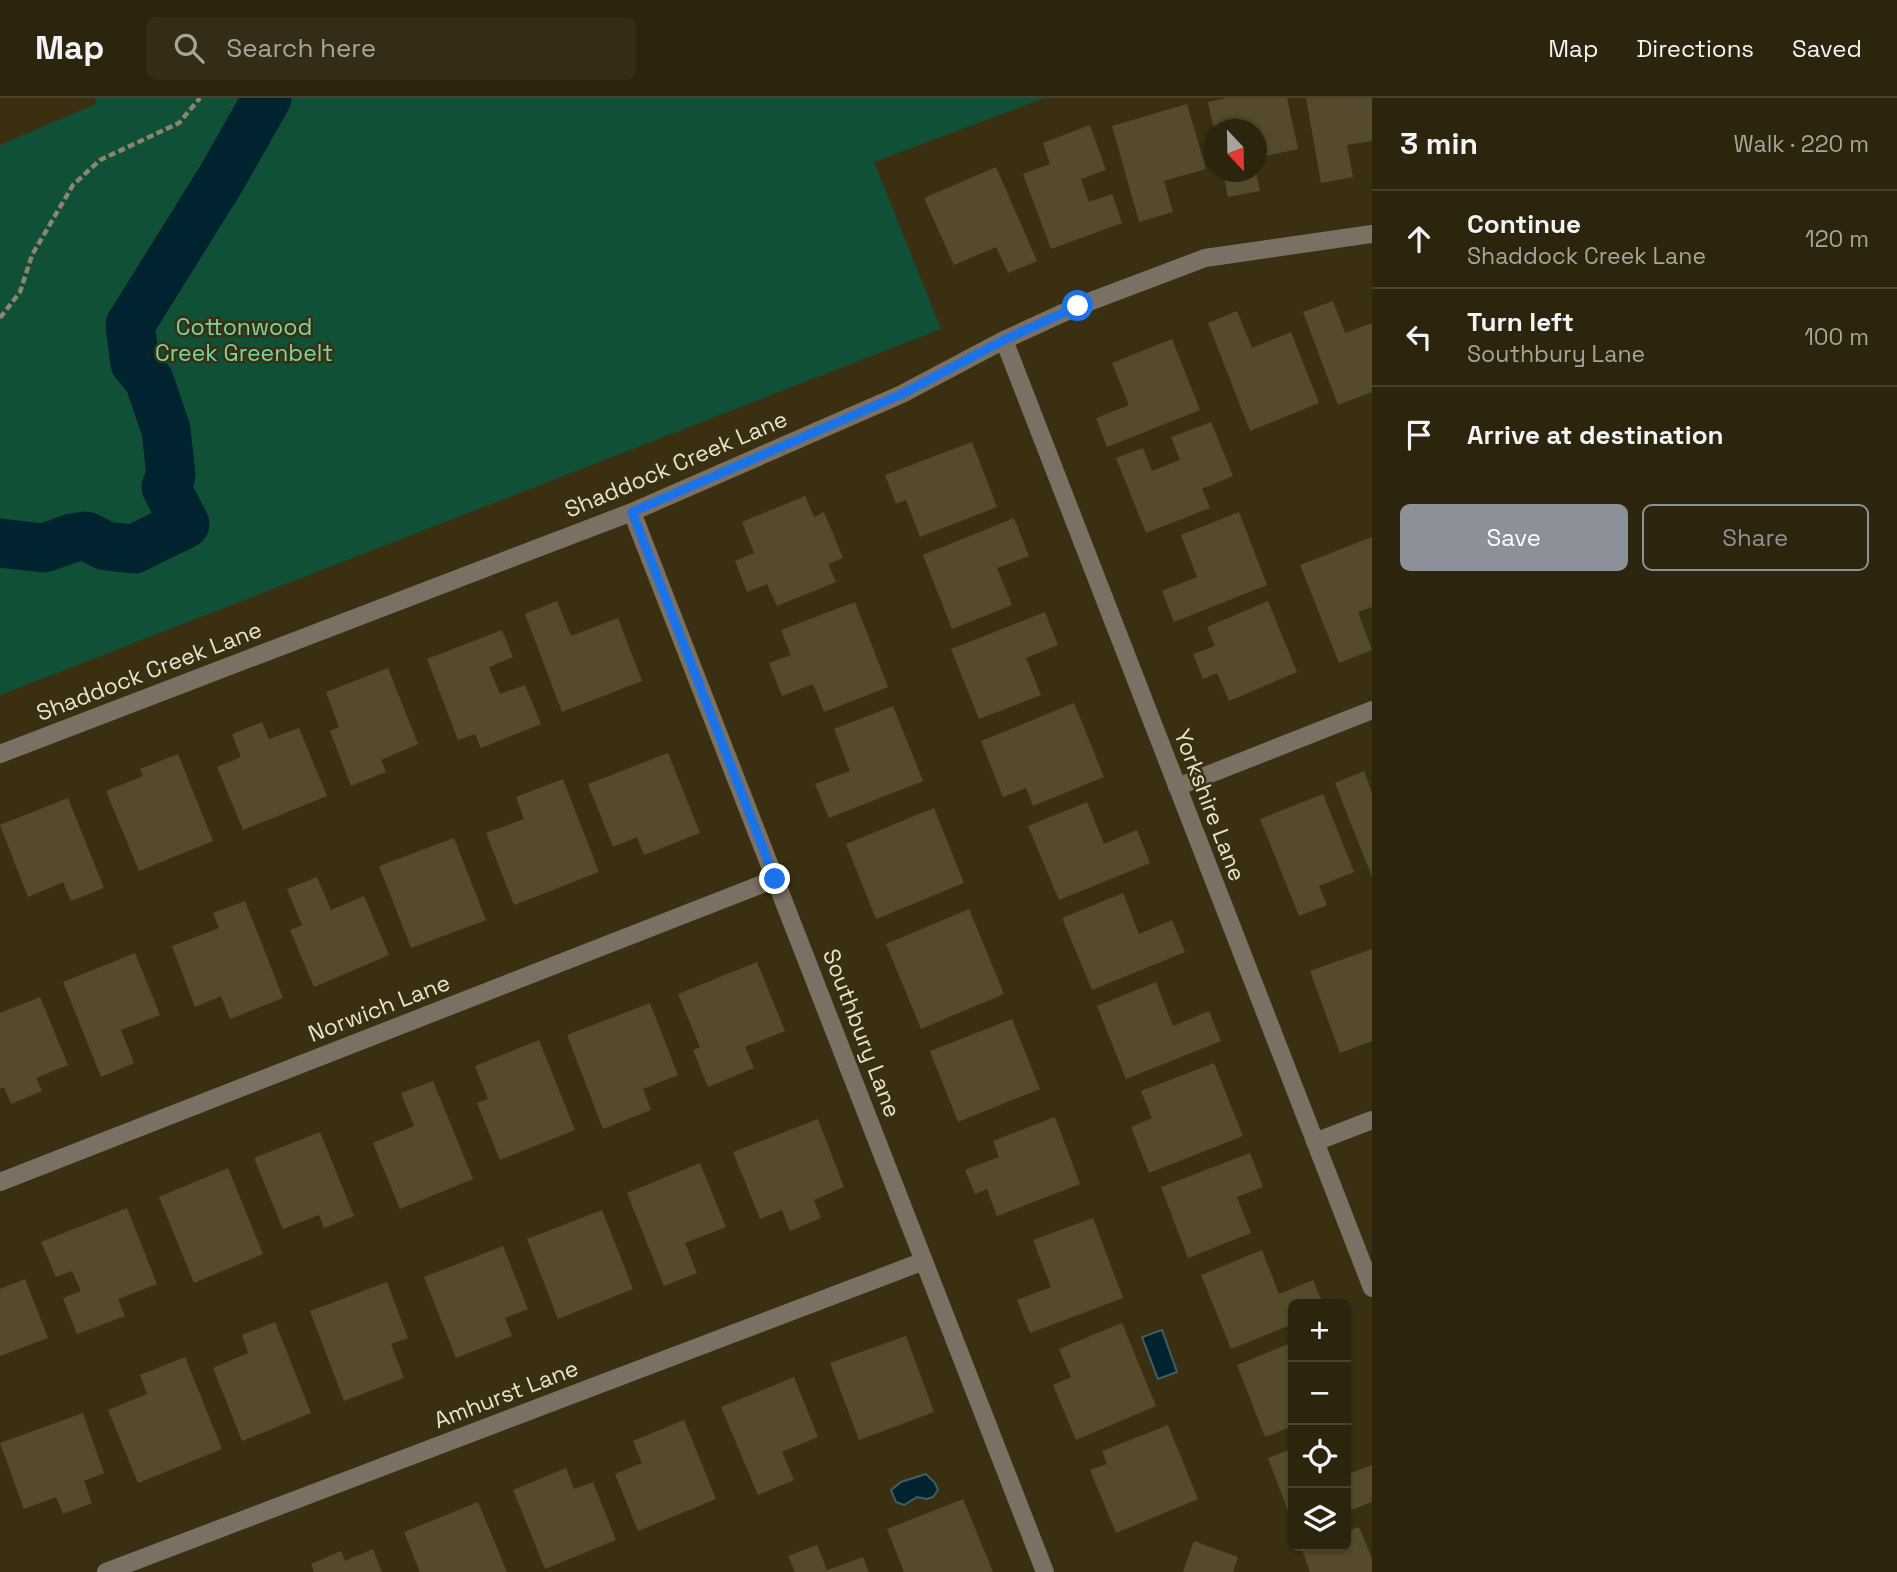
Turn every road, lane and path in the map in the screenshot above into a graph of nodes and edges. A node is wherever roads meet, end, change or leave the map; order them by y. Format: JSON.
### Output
{"nodes":[{"id":1,"x":200,"y":98,"type":"edge"},
{"id":2,"x":1372,"y":234,"type":"edge"},
{"id":3,"x":0,"y":318,"type":"edge"},
{"id":4,"x":1004,"y":340,"type":"junction"},
{"id":5,"x":632,"y":512,"type":"junction"},
{"id":6,"x":1372,"y":710,"type":"edge"},
{"id":7,"x":0,"y":754,"type":"edge"},
{"id":8,"x":1177,"y":787,"type":"junction"},
{"id":9,"x":775,"y":879,"type":"junction"},
{"id":10,"x":1372,"y":1119,"type":"edge"},
{"id":11,"x":1315,"y":1142,"type":"junction"},
{"id":12,"x":0,"y":1182,"type":"edge"},
{"id":13,"x":924,"y":1261,"type":"junction"},
{"id":14,"x":1372,"y":1288,"type":"edge"},
{"id":15,"x":106,"y":1572,"type":"edge"},
{"id":16,"x":1045,"y":1572,"type":"edge"}],
"edges":[{"from":1,"to":3,"type":"path"},
{"from":2,"to":4,"type":"street","name":"Shaddock Creek Lane"},
{"from":4,"to":5,"type":"street","name":"Shaddock Creek Lane"},
{"from":4,"to":8,"type":"street","name":"Yorkshire Lane"},
{"from":5,"to":7,"type":"street","name":"Shaddock Creek Lane"},
{"from":5,"to":9,"type":"street","name":"Southbury Lane"},
{"from":6,"to":8,"type":"street"},
{"from":8,"to":11,"type":"street","name":"Yorkshire Lane"},
{"from":9,"to":12,"type":"street","name":"Norwich Lane"},
{"from":9,"to":13,"type":"street","name":"Southbury Lane"},
{"from":10,"to":11,"type":"street"},
{"from":11,"to":14,"type":"street","name":"Yorkshire Lane"},
{"from":13,"to":15,"type":"street","name":"Amhurst Lane"},
{"from":13,"to":16,"type":"street","name":"Southbury Lane"}]}
